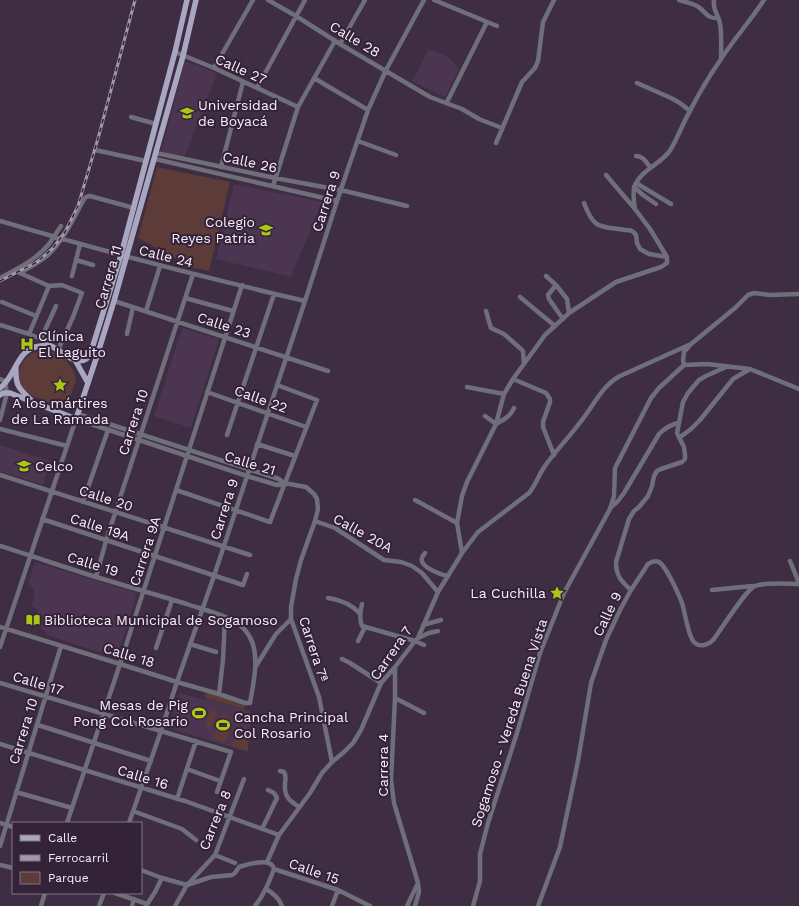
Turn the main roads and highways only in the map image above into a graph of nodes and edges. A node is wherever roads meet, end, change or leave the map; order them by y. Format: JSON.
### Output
{"nodes":[{"id":1,"x":187,"y":0,"type":"edge"},
{"id":2,"x":196,"y":0,"type":"edge"},
{"id":3,"x":124,"y":256,"type":"junction"},
{"id":4,"x":75,"y":360,"type":"junction"},
{"id":5,"x":16,"y":364,"type":"junction"},
{"id":6,"x":88,"y":383,"type":"junction"},
{"id":7,"x":3,"y":389,"type":"edge"},
{"id":8,"x":32,"y":402,"type":"junction"},
{"id":9,"x":77,"y":416,"type":"joint"}],
"edges":[{"from":1,"to":3,"type":"main road","name":"Carrera 11"},
{"from":2,"to":3,"type":"main road","name":"Carrera 11"},
{"from":3,"to":4,"type":"main road","name":"Carrera 11"},
{"from":3,"to":6,"type":"main road","name":"Carrera 11"},
{"from":4,"to":5,"type":"main road"},
{"from":4,"to":6,"type":"main road"},
{"from":5,"to":7,"type":"main road"},
{"from":5,"to":8,"type":"main road"},
{"from":6,"to":9,"type":"main road","name":"Carrera 11"},
{"from":7,"to":8,"type":"main road","name":"Calle 21"},
{"from":8,"to":9,"type":"main road","name":"Calle 21"}]}
